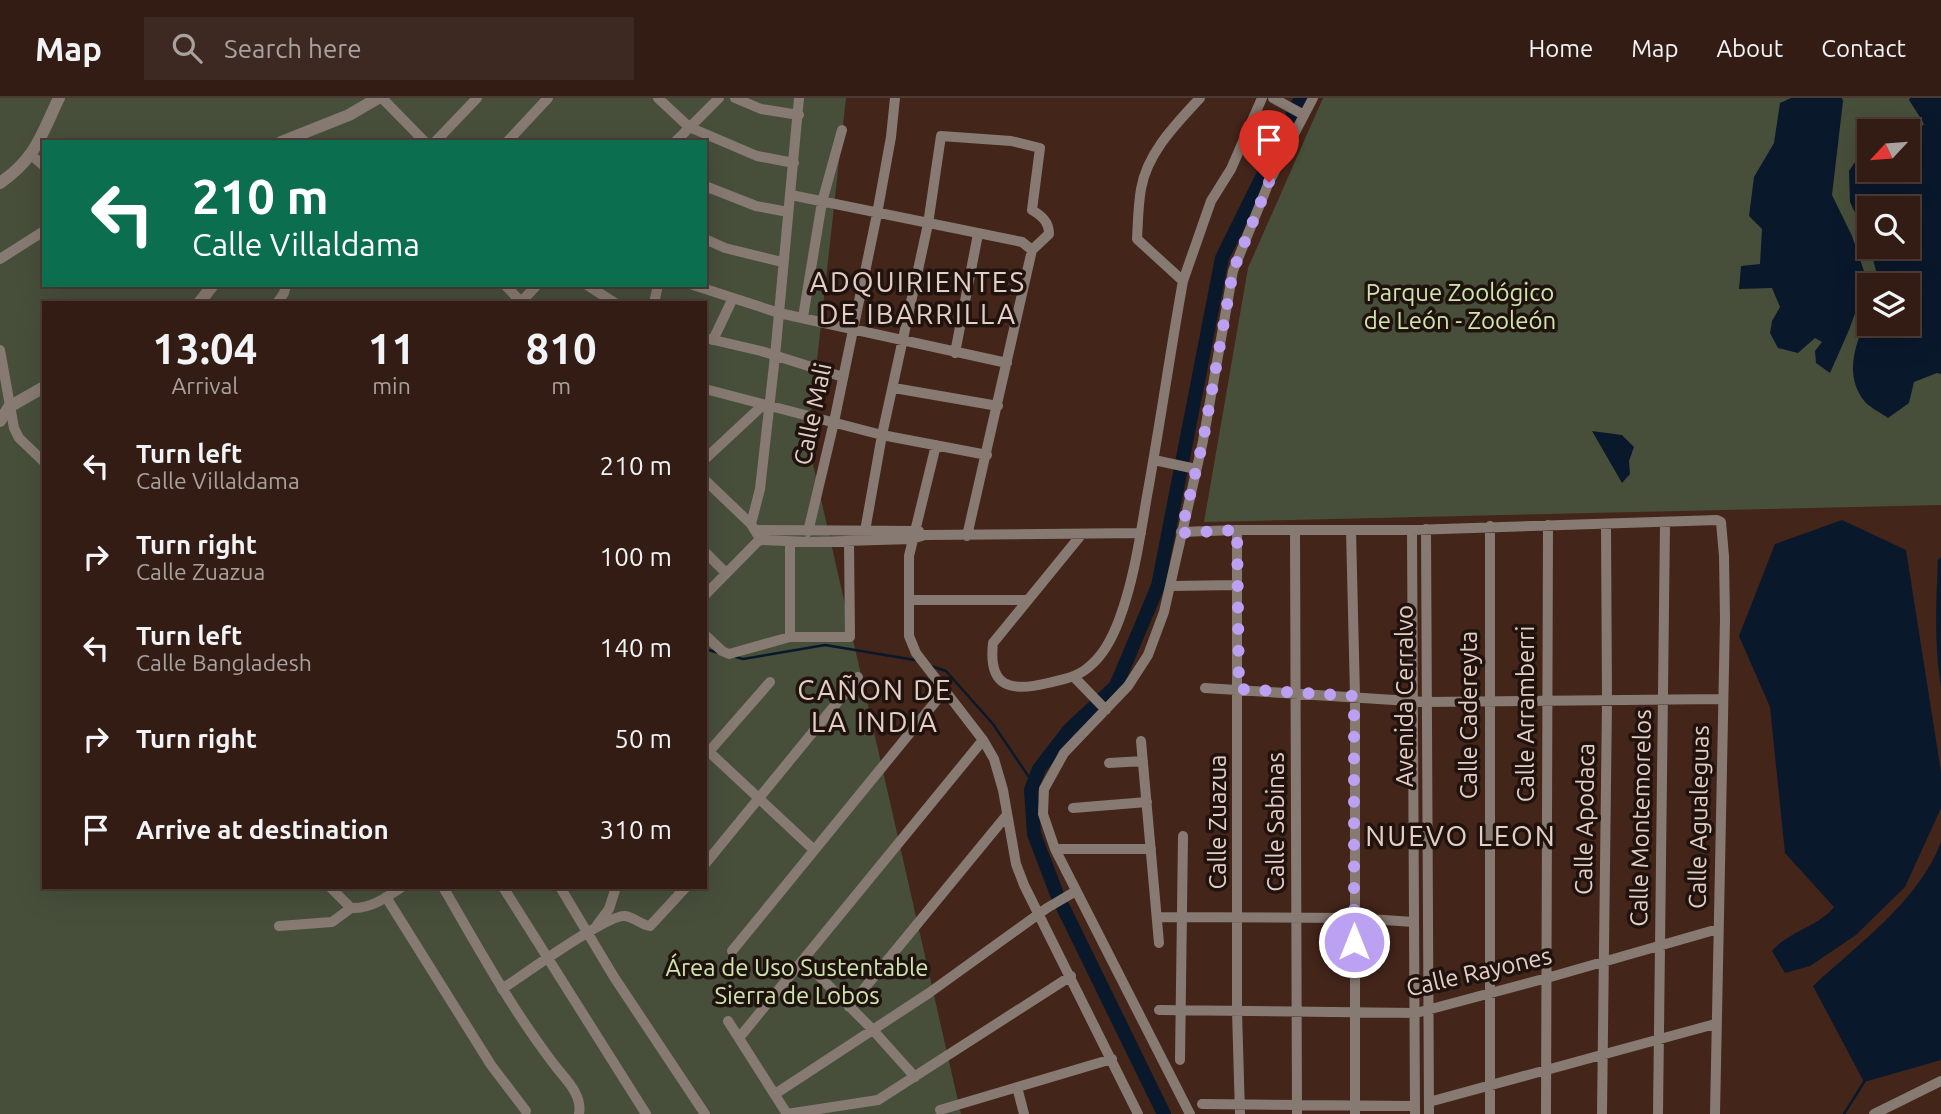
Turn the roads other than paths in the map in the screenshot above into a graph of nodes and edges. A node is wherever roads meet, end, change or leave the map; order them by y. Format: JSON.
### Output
{"nodes":[{"id":1,"x":60,"y":98,"type":"edge"},
{"id":2,"x":380,"y":98,"type":"edge"},
{"id":3,"x":477,"y":98,"type":"edge"},
{"id":4,"x":548,"y":98,"type":"edge"},
{"id":5,"x":658,"y":98,"type":"edge"},
{"id":6,"x":719,"y":98,"type":"edge"},
{"id":7,"x":735,"y":98,"type":"edge"},
{"id":8,"x":799,"y":98,"type":"edge"},
{"id":9,"x":895,"y":98,"type":"edge"},
{"id":10,"x":1200,"y":98,"type":"edge"},
{"id":11,"x":1262,"y":98,"type":"edge"},
{"id":12,"x":1273,"y":98,"type":"edge"},
{"id":13,"x":1312,"y":98,"type":"edge"},
{"id":14,"x":1300,"y":113,"type":"junction"},
{"id":15,"x":799,"y":115,"type":"junction"},
{"id":16,"x":690,"y":127,"type":"junction"},
{"id":17,"x":842,"y":130,"type":"dead end"},
{"id":18,"x":286,"y":140,"type":"edge"},
{"id":19,"x":423,"y":140,"type":"edge"},
{"id":20,"x":437,"y":140,"type":"edge"},
{"id":21,"x":509,"y":140,"type":"edge"},
{"id":22,"x":678,"y":140,"type":"edge"},
{"id":23,"x":32,"y":155,"type":"junction"},
{"id":24,"x":794,"y":163,"type":"junction"},
{"id":25,"x":42,"y":164,"type":"edge"},
{"id":26,"x":0,"y":183,"type":"edge"},
{"id":27,"x":707,"y":187,"type":"edge"},
{"id":28,"x":791,"y":195,"type":"junction"},
{"id":29,"x":822,"y":202,"type":"junction"},
{"id":30,"x":788,"y":212,"type":"junction"},
{"id":31,"x":877,"y":214,"type":"junction"},
{"id":32,"x":928,"y":224,"type":"junction"},
{"id":33,"x":42,"y":232,"type":"edge"},
{"id":34,"x":978,"y":234,"type":"junction"},
{"id":35,"x":707,"y":240,"type":"edge"},
{"id":36,"x":1032,"y":250,"type":"junction"},
{"id":37,"x":0,"y":259,"type":"edge"},
{"id":38,"x":782,"y":262,"type":"junction"},
{"id":39,"x":1183,"y":281,"type":"junction"},
{"id":40,"x":211,"y":287,"type":"edge"},
{"id":41,"x":507,"y":287,"type":"edge"},
{"id":42,"x":535,"y":287,"type":"edge"},
{"id":43,"x":699,"y":287,"type":"edge"},
{"id":44,"x":733,"y":298,"type":"junction"},
{"id":45,"x":201,"y":301,"type":"edge"},
{"id":46,"x":519,"y":301,"type":"edge"},
{"id":47,"x":523,"y":301,"type":"edge"},
{"id":48,"x":779,"y":313,"type":"junction"},
{"id":49,"x":803,"y":317,"type":"junction"},
{"id":50,"x":852,"y":329,"type":"junction"},
{"id":51,"x":709,"y":339,"type":"edge"},
{"id":52,"x":903,"y":341,"type":"junction"},
{"id":53,"x":0,"y":350,"type":"edge"},
{"id":54,"x":955,"y":353,"type":"junction"},
{"id":55,"x":775,"y":356,"type":"junction"},
{"id":56,"x":1007,"y":363,"type":"junction"},
{"id":57,"x":843,"y":377,"type":"junction"},
{"id":58,"x":42,"y":388,"type":"edge"},
{"id":59,"x":894,"y":388,"type":"junction"},
{"id":60,"x":707,"y":392,"type":"edge"},
{"id":61,"x":766,"y":406,"type":"junction"},
{"id":62,"x":998,"y":406,"type":"junction"},
{"id":63,"x":9,"y":407,"type":"junction"},
{"id":64,"x":0,"y":421,"type":"edge"},
{"id":65,"x":834,"y":422,"type":"junction"},
{"id":66,"x":882,"y":435,"type":"junction"},
{"id":67,"x":936,"y":445,"type":"junction"},
{"id":68,"x":986,"y":455,"type":"junction"},
{"id":69,"x":707,"y":457,"type":"edge"},
{"id":70,"x":42,"y":460,"type":"edge"},
{"id":71,"x":1158,"y":461,"type":"junction"},
{"id":72,"x":1192,"y":468,"type":"junction"},
{"id":73,"x":707,"y":482,"type":"edge"},
{"id":74,"x":1665,"y":523,"type":"junction"},
{"id":75,"x":1548,"y":525,"type":"junction"},
{"id":76,"x":1606,"y":525,"type":"junction"},
{"id":77,"x":1490,"y":526,"type":"junction"},
{"id":78,"x":753,"y":527,"type":"junction"},
{"id":79,"x":1426,"y":529,"type":"junction"},
{"id":80,"x":1237,"y":530,"type":"junction"},
{"id":81,"x":1351,"y":530,"type":"junction"},
{"id":82,"x":1412,"y":530,"type":"junction"},
{"id":83,"x":865,"y":531,"type":"junction"},
{"id":84,"x":1296,"y":531,"type":"junction"},
{"id":85,"x":808,"y":532,"type":"junction"},
{"id":86,"x":1141,"y":533,"type":"junction"},
{"id":87,"x":1181,"y":533,"type":"junction"},
{"id":88,"x":918,"y":535,"type":"junction"},
{"id":89,"x":1081,"y":535,"type":"junction"},
{"id":90,"x":764,"y":536,"type":"junction"},
{"id":91,"x":967,"y":536,"type":"junction"},
{"id":92,"x":849,"y":541,"type":"junction"},
{"id":93,"x":790,"y":542,"type":"junction"},
{"id":94,"x":707,"y":554,"type":"edge"},
{"id":95,"x":726,"y":573,"type":"junction"},
{"id":96,"x":1238,"y":585,"type":"junction"},
{"id":97,"x":1171,"y":586,"type":"junction"},
{"id":98,"x":707,"y":593,"type":"edge"},
{"id":99,"x":909,"y":600,"type":"junction"},
{"id":100,"x":1026,"y":600,"type":"junction"},
{"id":101,"x":707,"y":637,"type":"edge"},
{"id":102,"x":790,"y":637,"type":"junction"},
{"id":103,"x":858,"y":677,"type":"dead end"},
{"id":104,"x":1074,"y":677,"type":"junction"},
{"id":105,"x":770,"y":682,"type":"dead end"},
{"id":106,"x":1205,"y":688,"type":"dead end"},
{"id":107,"x":1239,"y":689,"type":"junction"},
{"id":108,"x":945,"y":690,"type":"junction"},
{"id":109,"x":1297,"y":694,"type":"junction"},
{"id":110,"x":1354,"y":696,"type":"junction"},
{"id":111,"x":1723,"y":699,"type":"junction"},
{"id":112,"x":1415,"y":700,"type":"junction"},
{"id":113,"x":1664,"y":700,"type":"junction"},
{"id":114,"x":1607,"y":701,"type":"junction"},
{"id":115,"x":1426,"y":702,"type":"junction"},
{"id":116,"x":1547,"y":702,"type":"junction"},
{"id":117,"x":1491,"y":703,"type":"junction"},
{"id":118,"x":1103,"y":708,"type":"junction"},
{"id":119,"x":983,"y":740,"type":"junction"},
{"id":120,"x":1141,"y":741,"type":"dead end"},
{"id":121,"x":707,"y":751,"type":"edge"},
{"id":122,"x":707,"y":753,"type":"edge"},
{"id":123,"x":1143,"y":761,"type":"junction"},
{"id":124,"x":1109,"y":763,"type":"dead end"},
{"id":125,"x":758,"y":800,"type":"junction"},
{"id":126,"x":1147,"y":802,"type":"junction"},
{"id":127,"x":1073,"y":808,"type":"dead end"},
{"id":128,"x":1006,"y":816,"type":"junction"},
{"id":129,"x":1183,"y":836,"type":"dead end"},
{"id":130,"x":1055,"y":849,"type":"junction"},
{"id":131,"x":1150,"y":849,"type":"junction"},
{"id":132,"x":814,"y":850,"type":"junction"},
{"id":133,"x":707,"y":862,"type":"edge"},
{"id":134,"x":332,"y":889,"type":"edge"},
{"id":135,"x":396,"y":889,"type":"edge"},
{"id":136,"x":444,"y":889,"type":"edge"},
{"id":137,"x":504,"y":889,"type":"edge"},
{"id":138,"x":561,"y":889,"type":"edge"},
{"id":139,"x":615,"y":889,"type":"edge"},
{"id":140,"x":682,"y":889,"type":"edge"},
{"id":141,"x":1073,"y":893,"type":"junction"},
{"id":142,"x":386,"y":897,"type":"junction"},
{"id":143,"x":351,"y":908,"type":"junction"},
{"id":144,"x":1043,"y":911,"type":"junction"},
{"id":145,"x":1157,"y":917,"type":"junction"},
{"id":146,"x":1183,"y":917,"type":"junction"},
{"id":147,"x":1239,"y":917,"type":"junction"},
{"id":148,"x":1297,"y":918,"type":"junction"},
{"id":149,"x":1354,"y":918,"type":"junction"},
{"id":150,"x":1414,"y":922,"type":"junction"},
{"id":151,"x":279,"y":926,"type":"dead end"},
{"id":152,"x":1718,"y":929,"type":"junction"},
{"id":153,"x":591,"y":930,"type":"junction"},
{"id":154,"x":1159,"y":943,"type":"dead end"},
{"id":155,"x":1660,"y":947,"type":"junction"},
{"id":156,"x":732,"y":951,"type":"dead end"},
{"id":157,"x":547,"y":958,"type":"junction"},
{"id":158,"x":803,"y":960,"type":"junction"},
{"id":159,"x":1604,"y":962,"type":"junction"},
{"id":160,"x":1070,"y":975,"type":"junction"},
{"id":161,"x":1547,"y":978,"type":"junction"},
{"id":162,"x":502,"y":989,"type":"junction"},
{"id":163,"x":1490,"y":993,"type":"junction"},
{"id":164,"x":849,"y":1007,"type":"junction"},
{"id":165,"x":1428,"y":1008,"type":"junction"},
{"id":166,"x":1159,"y":1010,"type":"dead end"},
{"id":167,"x":1181,"y":1010,"type":"junction"},
{"id":168,"x":1237,"y":1011,"type":"junction"},
{"id":169,"x":1297,"y":1012,"type":"junction"},
{"id":170,"x":1354,"y":1012,"type":"junction"},
{"id":171,"x":1416,"y":1013,"type":"junction"},
{"id":172,"x":728,"y":1021,"type":"dead end"},
{"id":173,"x":1715,"y":1024,"type":"junction"},
{"id":174,"x":872,"y":1028,"type":"junction"},
{"id":175,"x":739,"y":1038,"type":"junction"},
{"id":176,"x":1659,"y":1040,"type":"junction"},
{"id":177,"x":1604,"y":1055,"type":"junction"},
{"id":178,"x":1112,"y":1059,"type":"junction"},
{"id":179,"x":1180,"y":1060,"type":"dead end"},
{"id":180,"x":1546,"y":1071,"type":"junction"},
{"id":181,"x":915,"y":1077,"type":"junction"},
{"id":182,"x":1941,"y":1081,"type":"edge"},
{"id":183,"x":1490,"y":1086,"type":"junction"},
{"id":184,"x":1017,"y":1087,"type":"junction"},
{"id":185,"x":775,"y":1094,"type":"junction"},
{"id":186,"x":1429,"y":1102,"type":"junction"},
{"id":187,"x":1202,"y":1104,"type":"dead end"},
{"id":188,"x":1239,"y":1109,"type":"edge"},
{"id":189,"x":1297,"y":1109,"type":"edge"},
{"id":190,"x":940,"y":1110,"type":"dead end"},
{"id":191,"x":1355,"y":1110,"type":"edge"},
{"id":192,"x":1415,"y":1110,"type":"edge"},
{"id":193,"x":526,"y":1111,"type":"dead end"},
{"id":194,"x":579,"y":1114,"type":"edge"},
{"id":195,"x":646,"y":1114,"type":"edge"},
{"id":196,"x":705,"y":1114,"type":"edge"},
{"id":197,"x":787,"y":1114,"type":"edge"},
{"id":198,"x":1024,"y":1114,"type":"edge"},
{"id":199,"x":1138,"y":1114,"type":"edge"},
{"id":200,"x":1190,"y":1114,"type":"edge"},
{"id":201,"x":1429,"y":1114,"type":"edge"},
{"id":202,"x":1490,"y":1114,"type":"edge"},
{"id":203,"x":1546,"y":1114,"type":"edge"},
{"id":204,"x":1602,"y":1114,"type":"edge"},
{"id":205,"x":1658,"y":1114,"type":"edge"},
{"id":206,"x":1715,"y":1114,"type":"edge"},
{"id":207,"x":1874,"y":1114,"type":"edge"}],
"edges":[{"from":1,"to":23,"type":"street"},
{"from":2,"to":18,"type":"street"},
{"from":2,"to":19,"type":"street"},
{"from":3,"to":20,"type":"street"},
{"from":4,"to":21,"type":"street"},
{"from":5,"to":16,"type":"street"},
{"from":6,"to":16,"type":"street"},
{"from":7,"to":15,"type":"street"},
{"from":8,"to":15,"type":"street"},
{"from":9,"to":31,"type":"street","name":"Calle Mali"},
{"from":10,"to":39,"type":"street"},
{"from":11,"to":39,"type":"street"},
{"from":12,"to":14,"type":"street"},
{"from":13,"to":14,"type":"street"},
{"from":14,"to":72,"type":"street"},
{"from":15,"to":24,"type":"street"},
{"from":16,"to":22,"type":"street"},
{"from":16,"to":24,"type":"street"},
{"from":17,"to":29,"type":"street"},
{"from":23,"to":25,"type":"street"},
{"from":23,"to":26,"type":"street"},
{"from":24,"to":28,"type":"street"},
{"from":27,"to":30,"type":"street"},
{"from":28,"to":29,"type":"street"},
{"from":28,"to":30,"type":"street"},
{"from":29,"to":31,"type":"street"},
{"from":29,"to":49,"type":"street"},
{"from":30,"to":38,"type":"street"},
{"from":31,"to":32,"type":"street"},
{"from":31,"to":50,"type":"street","name":"Calle Mali"},
{"from":32,"to":34,"type":"street"},
{"from":32,"to":36,"type":"street"},
{"from":32,"to":52,"type":"street"},
{"from":33,"to":37,"type":"street"},
{"from":34,"to":36,"type":"street"},
{"from":34,"to":54,"type":"street"},
{"from":35,"to":38,"type":"street"},
{"from":36,"to":56,"type":"street"},
{"from":38,"to":48,"type":"street"},
{"from":39,"to":71,"type":"street"},
{"from":40,"to":45,"type":"street"},
{"from":41,"to":46,"type":"street"},
{"from":42,"to":47,"type":"street"},
{"from":43,"to":44,"type":"street"},
{"from":44,"to":48,"type":"street"},
{"from":44,"to":51,"type":"street"},
{"from":48,"to":49,"type":"street"},
{"from":48,"to":55,"type":"street"},
{"from":49,"to":50,"type":"street"},
{"from":50,"to":52,"type":"street"},
{"from":50,"to":57,"type":"street","name":"Calle Mali"},
{"from":51,"to":55,"type":"street"},
{"from":52,"to":54,"type":"street"},
{"from":52,"to":59,"type":"street"},
{"from":53,"to":63,"type":"street"},
{"from":54,"to":56,"type":"street"},
{"from":55,"to":57,"type":"street"},
{"from":55,"to":61,"type":"street"},
{"from":56,"to":62,"type":"street"},
{"from":57,"to":65,"type":"street","name":"Calle Mali"},
{"from":58,"to":63,"type":"street"},
{"from":59,"to":62,"type":"street"},
{"from":59,"to":66,"type":"street"},
{"from":60,"to":61,"type":"street"},
{"from":61,"to":65,"type":"street"},
{"from":61,"to":69,"type":"street"},
{"from":61,"to":78,"type":"street"},
{"from":62,"to":68,"type":"street"},
{"from":63,"to":64,"type":"street"},
{"from":63,"to":70,"type":"street"},
{"from":65,"to":66,"type":"street"},
{"from":65,"to":85,"type":"street","name":"Calle Mali"},
{"from":66,"to":67,"type":"street"},
{"from":66,"to":83,"type":"street"},
{"from":67,"to":68,"type":"street"},
{"from":67,"to":88,"type":"street"},
{"from":68,"to":91,"type":"street"},
{"from":71,"to":72,"type":"street"},
{"from":71,"to":86,"type":"street"},
{"from":72,"to":87,"type":"street"},
{"from":73,"to":78,"type":"street"},
{"from":74,"to":76,"type":"street"},
{"from":74,"to":111,"type":"street","name":"Calle Agualeguas"},
{"from":74,"to":113,"type":"street","name":"Calle Montemorelos"},
{"from":75,"to":76,"type":"street"},
{"from":75,"to":77,"type":"street"},
{"from":75,"to":116,"type":"street","name":"Calle Arramberri"},
{"from":76,"to":114,"type":"street","name":"Calle Apodaca"},
{"from":77,"to":79,"type":"street"},
{"from":77,"to":117,"type":"street","name":"Calle Cadereyta"},
{"from":78,"to":90,"type":"street"},
{"from":79,"to":82,"type":"street"},
{"from":79,"to":115,"type":"street","name":"Avenida Cerralvo"},
{"from":80,"to":84,"type":"street"},
{"from":80,"to":87,"type":"street"},
{"from":80,"to":96,"type":"street","name":"Calle Zuazua"},
{"from":81,"to":82,"type":"street"},
{"from":81,"to":84,"type":"street"},
{"from":81,"to":110,"type":"street"},
{"from":82,"to":112,"type":"street","name":"Avenida Cerralvo"},
{"from":83,"to":85,"type":"street"},
{"from":83,"to":88,"type":"street"},
{"from":84,"to":109,"type":"street","name":"Calle Sabinas"},
{"from":85,"to":90,"type":"street"},
{"from":86,"to":89,"type":"street"},
{"from":86,"to":104,"type":"street"},
{"from":87,"to":97,"type":"street"},
{"from":88,"to":91,"type":"street"},
{"from":88,"to":92,"type":"street"},
{"from":88,"to":99,"type":"street"},
{"from":89,"to":91,"type":"street"},
{"from":89,"to":100,"type":"street"},
{"from":90,"to":93,"type":"street"},
{"from":90,"to":95,"type":"street"},
{"from":92,"to":93,"type":"street"},
{"from":92,"to":102,"type":"street"},
{"from":93,"to":102,"type":"street"},
{"from":94,"to":95,"type":"street"},
{"from":95,"to":98,"type":"street"},
{"from":96,"to":97,"type":"street"},
{"from":96,"to":107,"type":"street","name":"Calle Zuazua"},
{"from":97,"to":118,"type":"street"},
{"from":99,"to":100,"type":"street"},
{"from":99,"to":108,"type":"street"},
{"from":100,"to":104,"type":"street"},
{"from":101,"to":102,"type":"street"},
{"from":103,"to":125,"type":"street"},
{"from":104,"to":118,"type":"street"},
{"from":105,"to":121,"type":"street"},
{"from":106,"to":107,"type":"street"},
{"from":107,"to":109,"type":"street"},
{"from":107,"to":147,"type":"street","name":"Calle Zuazua"},
{"from":108,"to":119,"type":"street"},
{"from":108,"to":132,"type":"street"},
{"from":109,"to":110,"type":"street"},
{"from":109,"to":148,"type":"street","name":"Calle Sabinas"},
{"from":110,"to":112,"type":"street"},
{"from":110,"to":149,"type":"street"},
{"from":111,"to":113,"type":"street"},
{"from":111,"to":152,"type":"street","name":"Calle Agualeguas"},
{"from":112,"to":115,"type":"street"},
{"from":112,"to":150,"type":"street","name":"Avenida Cerralvo"},
{"from":113,"to":114,"type":"street"},
{"from":113,"to":155,"type":"street","name":"Calle Montemorelos"},
{"from":114,"to":116,"type":"street"},
{"from":114,"to":159,"type":"street","name":"Calle Apodaca"},
{"from":115,"to":117,"type":"street"},
{"from":115,"to":165,"type":"street","name":"Avenida Cerralvo"},
{"from":116,"to":117,"type":"street"},
{"from":116,"to":161,"type":"street","name":"Calle Arramberri"},
{"from":117,"to":163,"type":"street","name":"Calle Cadereyta"},
{"from":118,"to":130,"type":"street"},
{"from":119,"to":128,"type":"street"},
{"from":119,"to":158,"type":"street"},
{"from":120,"to":123,"type":"street"},
{"from":122,"to":125,"type":"street"},
{"from":123,"to":124,"type":"street"},
{"from":123,"to":126,"type":"street"},
{"from":125,"to":132,"type":"street"},
{"from":125,"to":133,"type":"street"},
{"from":126,"to":127,"type":"street"},
{"from":126,"to":131,"type":"street"},
{"from":128,"to":144,"type":"street"},
{"from":128,"to":164,"type":"street"},
{"from":129,"to":146,"type":"street"},
{"from":130,"to":131,"type":"street"},
{"from":130,"to":141,"type":"street"},
{"from":131,"to":145,"type":"street"},
{"from":132,"to":156,"type":"street"},
{"from":134,"to":143,"type":"street"},
{"from":135,"to":142,"type":"street"},
{"from":136,"to":162,"type":"street"},
{"from":137,"to":157,"type":"street"},
{"from":138,"to":153,"type":"street"},
{"from":139,"to":153,"type":"street"},
{"from":140,"to":153,"type":"street"},
{"from":141,"to":144,"type":"street"},
{"from":141,"to":200,"type":"street"},
{"from":142,"to":143,"type":"street"},
{"from":142,"to":193,"type":"street"},
{"from":143,"to":151,"type":"street"},
{"from":144,"to":160,"type":"street"},
{"from":144,"to":174,"type":"street"},
{"from":145,"to":146,"type":"street"},
{"from":145,"to":154,"type":"street"},
{"from":146,"to":147,"type":"street"},
{"from":146,"to":167,"type":"street"},
{"from":147,"to":148,"type":"street"},
{"from":147,"to":168,"type":"street","name":"Calle Zuazua"},
{"from":148,"to":149,"type":"street"},
{"from":148,"to":169,"type":"street","name":"Calle Sabinas"},
{"from":149,"to":150,"type":"street"},
{"from":149,"to":170,"type":"street"},
{"from":150,"to":171,"type":"street","name":"Avenida Cerralvo"},
{"from":152,"to":155,"type":"street","name":"Calle Rayones"},
{"from":152,"to":173,"type":"street","name":"Calle Agualeguas"},
{"from":153,"to":157,"type":"street"},
{"from":153,"to":196,"type":"street"},
{"from":155,"to":159,"type":"street","name":"Calle Rayones"},
{"from":155,"to":176,"type":"street","name":"Calle Montemorelos"},
{"from":157,"to":162,"type":"street"},
{"from":157,"to":195,"type":"street"},
{"from":158,"to":164,"type":"street"},
{"from":158,"to":175,"type":"street"},
{"from":159,"to":161,"type":"street","name":"Calle Rayones"},
{"from":159,"to":177,"type":"street","name":"Calle Apodaca"},
{"from":160,"to":178,"type":"street"},
{"from":160,"to":181,"type":"street"},
{"from":161,"to":163,"type":"street","name":"Calle Rayones"},
{"from":161,"to":180,"type":"street","name":"Calle Arramberri"},
{"from":162,"to":194,"type":"street"},
{"from":163,"to":165,"type":"street","name":"Calle Rayones"},
{"from":163,"to":183,"type":"street","name":"Calle Cadereyta"},
{"from":164,"to":174,"type":"street"},
{"from":165,"to":171,"type":"street","name":"Calle Rayones"},
{"from":165,"to":186,"type":"street","name":"Avenida Cerralvo"},
{"from":166,"to":167,"type":"street","name":"Calle Rayones"},
{"from":167,"to":168,"type":"street","name":"Calle Rayones"},
{"from":167,"to":179,"type":"street"},
{"from":168,"to":169,"type":"street","name":"Calle Rayones"},
{"from":168,"to":188,"type":"street","name":"Calle Zuazua"},
{"from":169,"to":170,"type":"street","name":"Calle Rayones"},
{"from":169,"to":189,"type":"street","name":"Calle Sabinas"},
{"from":170,"to":171,"type":"street","name":"Calle Rayones"},
{"from":170,"to":191,"type":"street"},
{"from":171,"to":192,"type":"street","name":"Avenida Cerralvo"},
{"from":172,"to":175,"type":"street"},
{"from":173,"to":176,"type":"street"},
{"from":173,"to":206,"type":"street","name":"Calle Agualeguas"},
{"from":174,"to":181,"type":"street"},
{"from":174,"to":185,"type":"street"},
{"from":175,"to":185,"type":"street"},
{"from":176,"to":177,"type":"street"},
{"from":176,"to":205,"type":"street","name":"Calle Montemorelos"},
{"from":177,"to":180,"type":"street"},
{"from":177,"to":204,"type":"street","name":"Calle Apodaca"},
{"from":178,"to":184,"type":"street"},
{"from":178,"to":199,"type":"street"},
{"from":180,"to":183,"type":"street"},
{"from":180,"to":203,"type":"street","name":"Calle Arramberri"},
{"from":181,"to":197,"type":"street"},
{"from":182,"to":207,"type":"street"},
{"from":183,"to":186,"type":"street"},
{"from":183,"to":202,"type":"street","name":"Calle Cadereyta"},
{"from":184,"to":190,"type":"street"},
{"from":184,"to":198,"type":"street"},
{"from":185,"to":197,"type":"street"},
{"from":186,"to":201,"type":"street","name":"Avenida Cerralvo"},
{"from":187,"to":188,"type":"street"},
{"from":188,"to":189,"type":"street"},
{"from":189,"to":191,"type":"street"},
{"from":191,"to":192,"type":"street"}]}
